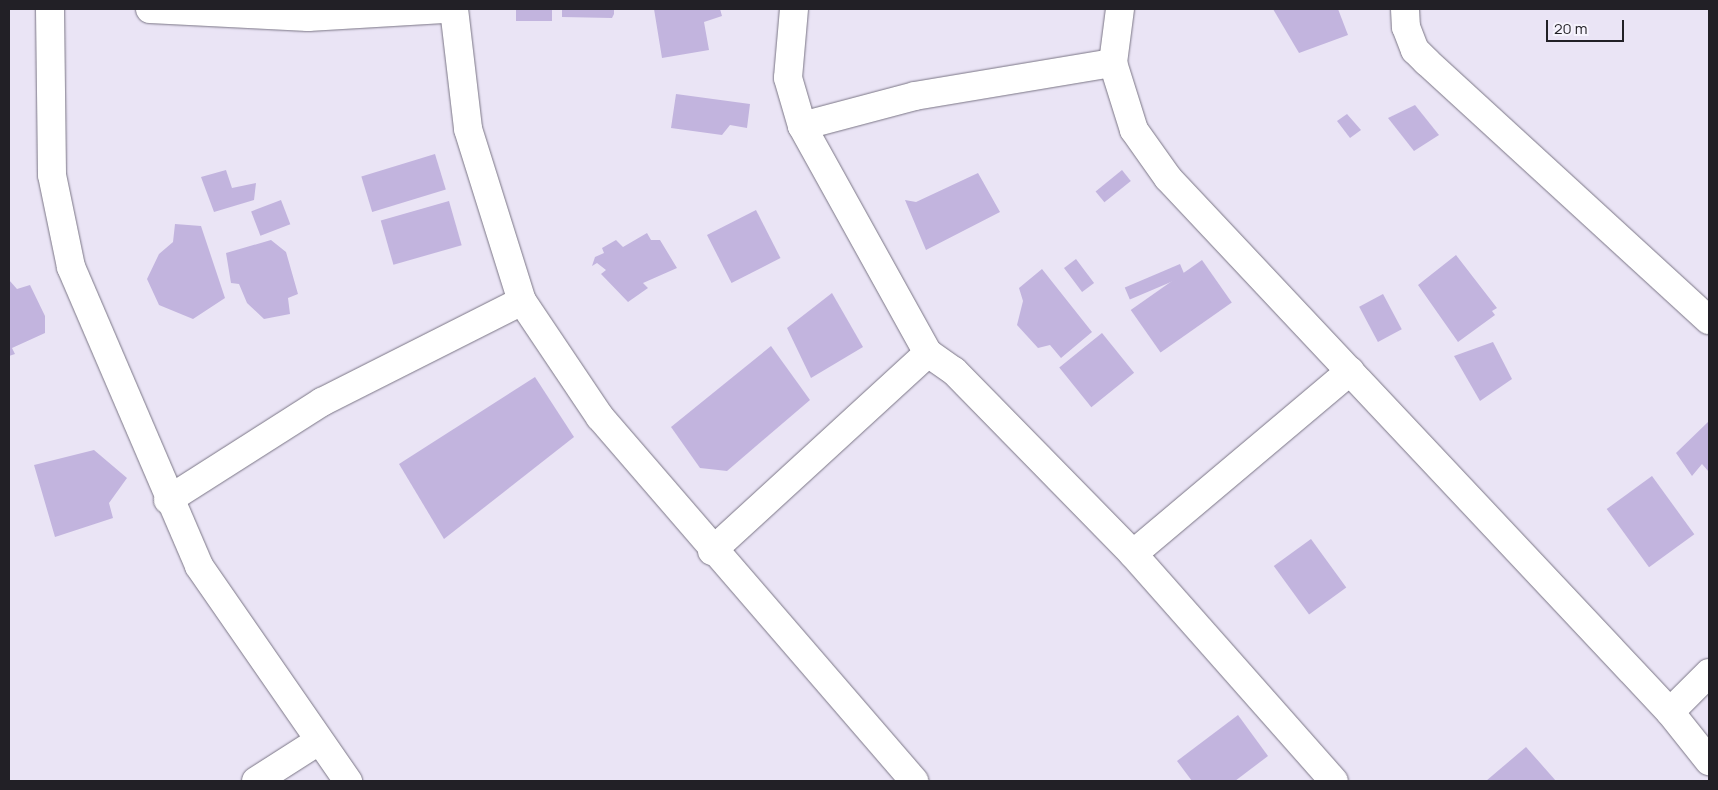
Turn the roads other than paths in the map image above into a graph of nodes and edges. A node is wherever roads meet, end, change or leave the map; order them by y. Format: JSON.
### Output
{"nodes":[{"id":1,"x":50,"y":9,"type":"edge"},
{"id":2,"x":150,"y":9,"type":"edge"},
{"id":3,"x":444,"y":9,"type":"edge"},
{"id":4,"x":454,"y":9,"type":"edge"},
{"id":5,"x":794,"y":9,"type":"edge"},
{"id":6,"x":1120,"y":9,"type":"edge"},
{"id":7,"x":1405,"y":9,"type":"edge"},
{"id":8,"x":1113,"y":63,"type":"junction"},
{"id":9,"x":802,"y":126,"type":"junction"},
{"id":10,"x":522,"y":302,"type":"junction"},
{"id":11,"x":1709,"y":320,"type":"edge"},
{"id":12,"x":928,"y":354,"type":"junction"},
{"id":13,"x":1350,"y":371,"type":"junction"},
{"id":14,"x":168,"y":500,"type":"junction"},
{"id":15,"x":712,"y":551,"type":"junction"},
{"id":16,"x":1132,"y":554,"type":"junction"},
{"id":17,"x":1709,"y":674,"type":"edge"},
{"id":18,"x":1670,"y":712,"type":"junction"},
{"id":19,"x":317,"y":742,"type":"junction"},
{"id":20,"x":1709,"y":760,"type":"edge"},
{"id":21,"x":900,"y":777,"type":"edge"},
{"id":22,"x":256,"y":781,"type":"edge"},
{"id":23,"x":348,"y":781,"type":"edge"},
{"id":24,"x":1334,"y":781,"type":"edge"}],
"edges":[{"from":1,"to":14,"type":"street"},
{"from":2,"to":3,"type":"street"},
{"from":4,"to":10,"type":"street"},
{"from":5,"to":9,"type":"street"},
{"from":6,"to":8,"type":"street"},
{"from":7,"to":11,"type":"street"},
{"from":8,"to":9,"type":"street"},
{"from":8,"to":13,"type":"street"},
{"from":9,"to":12,"type":"street"},
{"from":10,"to":14,"type":"street"},
{"from":10,"to":15,"type":"street"},
{"from":12,"to":15,"type":"street"},
{"from":12,"to":16,"type":"street"},
{"from":13,"to":16,"type":"street"},
{"from":13,"to":18,"type":"street"},
{"from":14,"to":19,"type":"street"},
{"from":15,"to":21,"type":"street"},
{"from":16,"to":24,"type":"street"},
{"from":17,"to":18,"type":"street"},
{"from":18,"to":20,"type":"street"},
{"from":19,"to":22,"type":"street"},
{"from":19,"to":23,"type":"street"}]}
